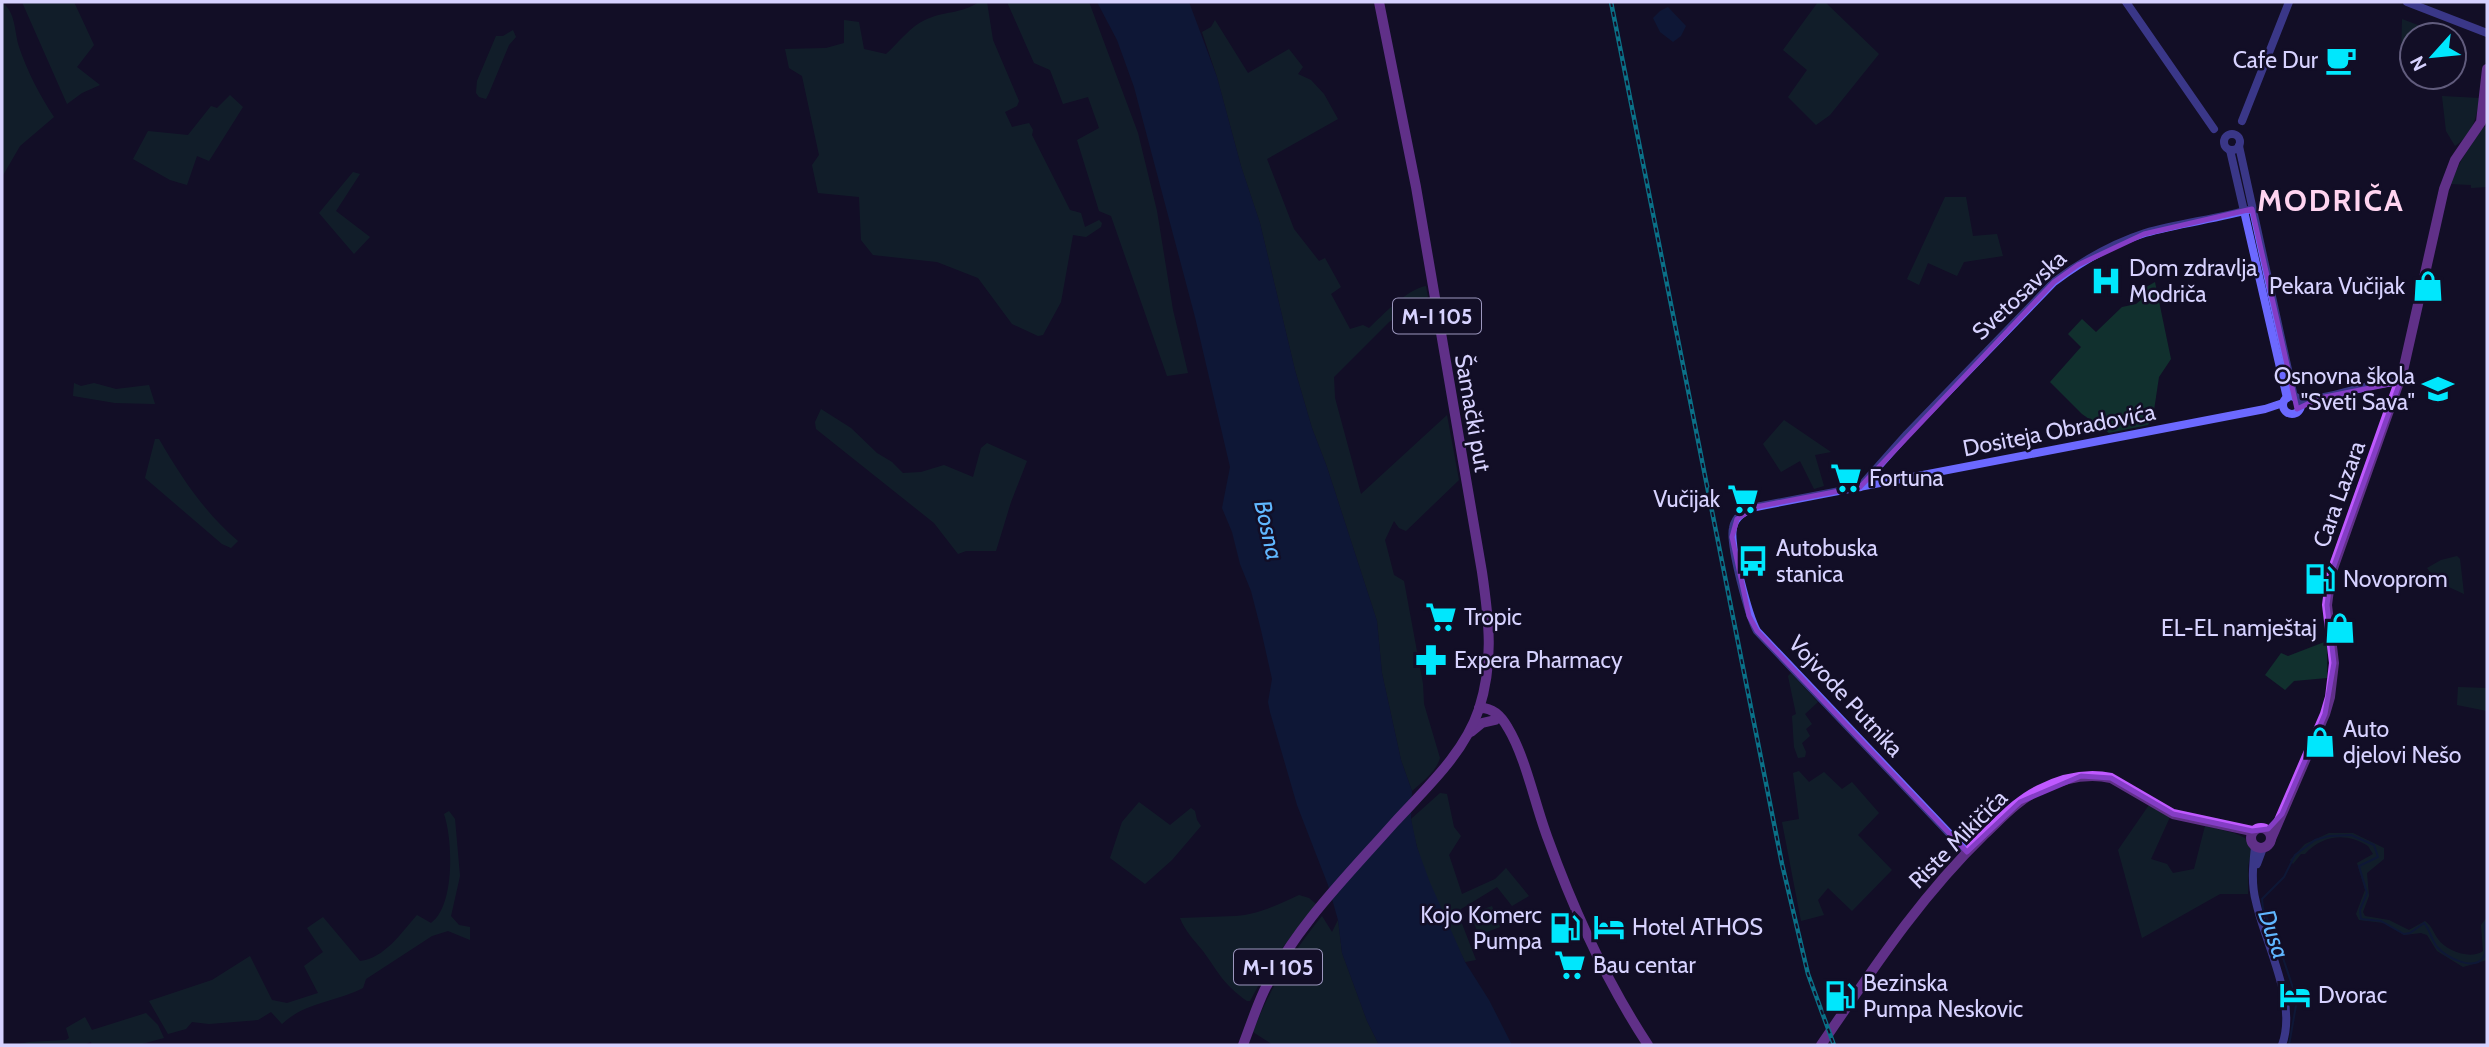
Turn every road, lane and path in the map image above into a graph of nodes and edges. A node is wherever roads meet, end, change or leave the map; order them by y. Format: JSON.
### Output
{"nodes":[{"id":1,"x":1379,"y":2,"type":"edge"},
{"id":2,"x":2126,"y":2,"type":"edge"},
{"id":3,"x":2289,"y":2,"type":"edge"},
{"id":4,"x":2407,"y":2,"type":"edge"},
{"id":5,"x":2487,"y":33,"type":"edge"},
{"id":6,"x":2487,"y":69,"type":"edge"},
{"id":7,"x":2242,"y":121,"type":"junction"},
{"id":8,"x":2214,"y":130,"type":"junction"},
{"id":9,"x":2229,"y":134,"type":"junction"},
{"id":10,"x":2239,"y":142,"type":"junction"},
{"id":11,"x":2227,"y":147,"type":"junction"},
{"id":12,"x":2248,"y":210,"type":"junction"},
{"id":13,"x":2400,"y":382,"type":"junction"},
{"id":14,"x":2291,"y":402,"type":"junction"},
{"id":15,"x":1860,"y":487,"type":"junction"},
{"id":16,"x":1734,"y":547,"type":"joint"},
{"id":17,"x":1479,"y":708,"type":"junction"},
{"id":18,"x":1495,"y":720,"type":"junction"},
{"id":19,"x":1507,"y":726,"type":"junction"},
{"id":20,"x":1466,"y":737,"type":"junction"},
{"id":21,"x":2282,"y":814,"type":"junction"},
{"id":22,"x":2265,"y":829,"type":"junction"},
{"id":23,"x":2271,"y":839,"type":"junction"},
{"id":24,"x":2255,"y":842,"type":"junction"},
{"id":25,"x":1967,"y":852,"type":"junction"},
{"id":26,"x":1243,"y":1045,"type":"edge"},
{"id":27,"x":1648,"y":1045,"type":"edge"},
{"id":28,"x":1821,"y":1045,"type":"edge"},
{"id":29,"x":2282,"y":1045,"type":"edge"}],
"edges":[{"from":1,"to":17,"type":"main road","name":"Šamački put","number":"M-I 105"},
{"from":2,"to":8,"type":"street"},
{"from":3,"to":7,"type":"street"},
{"from":4,"to":5,"type":"street"},
{"from":6,"to":13,"type":"main road","name":"Cara Lazara"},
{"from":7,"to":9,"type":"street"},
{"from":7,"to":10,"type":"street"},
{"from":8,"to":9,"type":"street"},
{"from":8,"to":11,"type":"street"},
{"from":9,"to":10,"type":"street"},
{"from":9,"to":11,"type":"street"},
{"from":10,"to":11,"type":"street"},
{"from":10,"to":12,"type":"street"},
{"from":11,"to":12,"type":"street"},
{"from":12,"to":14,"type":"street"},
{"from":12,"to":15,"type":"street","name":"Svetosavska"},
{"from":13,"to":14,"type":"street","name":"Dositeja Obradovića"},
{"from":13,"to":21,"type":"main road","name":"Cara Lazara"},
{"from":14,"to":15,"type":"street","name":"Dositeja Obradovića"},
{"from":15,"to":16,"type":"street","name":"Dositeja Obradovića"},
{"from":16,"to":25,"type":"street","name":"Vojvode Putnika"},
{"from":17,"to":18,"type":"main road"},
{"from":17,"to":19,"type":"main road"},
{"from":17,"to":20,"type":"main road","number":"M-I 105"},
{"from":18,"to":19,"type":"main road"},
{"from":18,"to":20,"type":"main road"},
{"from":19,"to":27,"type":"main road"},
{"from":20,"to":26,"type":"main road","number":"M-I 105"},
{"from":21,"to":22,"type":"main road","name":"Cara Lazara"},
{"from":21,"to":23,"type":"main road","name":"Cara Lazara"},
{"from":22,"to":23,"type":"main road"},
{"from":22,"to":24,"type":"main road"},
{"from":23,"to":24,"type":"main road","name":"Cara Lazara"},
{"from":24,"to":25,"type":"main road","name":"Riste Mikičića"},
{"from":24,"to":29,"type":"street"},
{"from":25,"to":28,"type":"main road","name":"Riste Mikičića"}]}
